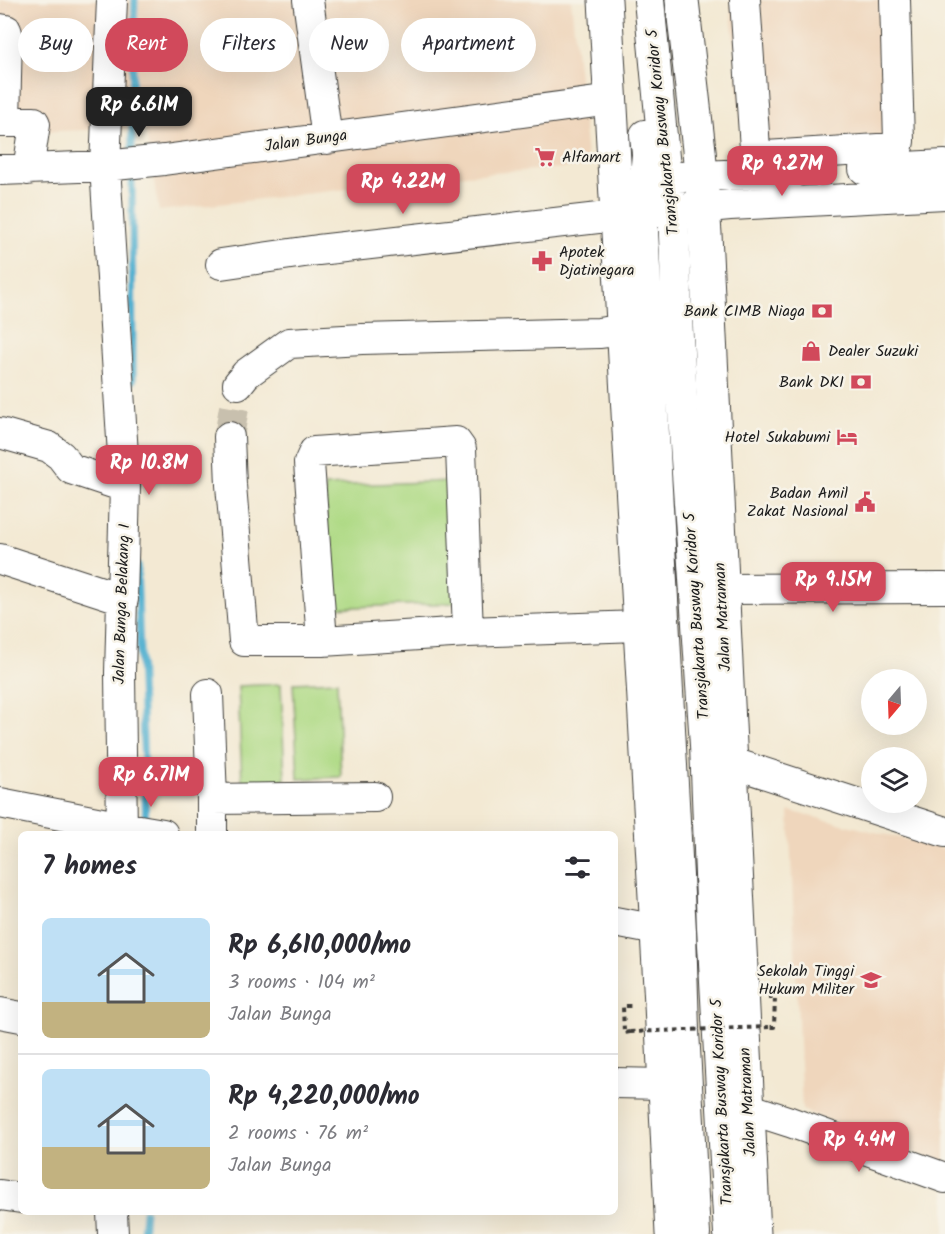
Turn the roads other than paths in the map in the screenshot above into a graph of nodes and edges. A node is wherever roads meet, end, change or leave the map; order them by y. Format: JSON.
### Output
{"nodes":[{"id":1,"x":112,"y":0,"type":"edge"},
{"id":2,"x":308,"y":0,"type":"edge"},
{"id":3,"x":605,"y":0,"type":"edge"},
{"id":4,"x":634,"y":0,"type":"edge"},
{"id":5,"x":650,"y":0,"type":"edge"},
{"id":6,"x":682,"y":0,"type":"edge"},
{"id":7,"x":745,"y":0,"type":"edge"},
{"id":8,"x":895,"y":0,"type":"edge"},
{"id":9,"x":0,"y":30,"type":"edge"},
{"id":10,"x":611,"y":100,"type":"junction"},
{"id":11,"x":2,"y":122,"type":"edge"},
{"id":12,"x":327,"y":139,"type":"junction"},
{"id":13,"x":112,"y":165,"type":"junction"},
{"id":14,"x":945,"y":165,"type":"edge"},
{"id":15,"x":14,"y":170,"type":"edge"},
{"id":16,"x":642,"y":180,"type":"junction"},
{"id":17,"x":945,"y":194,"type":"edge"},
{"id":18,"x":692,"y":198,"type":"junction"},
{"id":19,"x":630,"y":214,"type":"junction"},
{"id":20,"x":221,"y":264,"type":"dead end"},
{"id":21,"x":622,"y":330,"type":"junction"},
{"id":22,"x":238,"y":384,"type":"tunnel mouth"},
{"id":23,"x":0,"y":433,"type":"edge"},
{"id":24,"x":229,"y":437,"type":"tunnel mouth"},
{"id":25,"x":125,"y":487,"type":"junction"},
{"id":26,"x":0,"y":559,"type":"edge"},
{"id":27,"x":945,"y":588,"type":"edge"},
{"id":28,"x":722,"y":589,"type":"junction"},
{"id":29,"x":123,"y":599,"type":"junction"},
{"id":30,"x":639,"y":626,"type":"junction"},
{"id":31,"x":468,"y":632,"type":"junction"},
{"id":32,"x":322,"y":641,"type":"junction"},
{"id":33,"x":208,"y":694,"type":"dead end"},
{"id":34,"x":730,"y":762,"type":"junction"},
{"id":35,"x":375,"y":797,"type":"dead end"},
{"id":36,"x":212,"y":799,"type":"junction"},
{"id":37,"x":0,"y":803,"type":"edge"},
{"id":38,"x":125,"y":830,"type":"edge"},
{"id":39,"x":212,"y":831,"type":"edge"},
{"id":40,"x":945,"y":832,"type":"edge"},
{"id":41,"x":618,"y":923,"type":"edge"},
{"id":42,"x":657,"y":930,"type":"junction"},
{"id":43,"x":0,"y":1013,"type":"edge"},
{"id":44,"x":18,"y":1016,"type":"edge"},
{"id":45,"x":618,"y":1083,"type":"edge"},
{"id":46,"x":664,"y":1084,"type":"junction"},
{"id":47,"x":747,"y":1108,"type":"junction"},
{"id":48,"x":945,"y":1178,"type":"edge"},
{"id":49,"x":0,"y":1195,"type":"edge"},
{"id":50,"x":18,"y":1198,"type":"edge"},
{"id":51,"x":112,"y":1215,"type":"edge"},
{"id":52,"x":113,"y":1234,"type":"edge"},
{"id":53,"x":672,"y":1234,"type":"edge"},
{"id":54,"x":695,"y":1234,"type":"edge"},
{"id":55,"x":729,"y":1234,"type":"edge"},
{"id":56,"x":754,"y":1234,"type":"edge"}],
"edges":[{"from":1,"to":13,"type":"street","name":"Jalan Bunga Belakang I"},
{"from":2,"to":12,"type":"street"},
{"from":3,"to":10,"type":"main road"},
{"from":4,"to":16,"type":"street","name":"Transjakarta Busway Koridor 5"},
{"from":5,"to":16,"type":"street","name":"Transjakarta Busway Koridor 5"},
{"from":6,"to":18,"type":"main road","name":"Jalan Matraman"},
{"from":7,"to":8,"type":"street"},
{"from":9,"to":11,"type":"street"},
{"from":10,"to":12,"type":"street","name":"Jalan Bunga"},
{"from":10,"to":16,"type":"main road"},
{"from":11,"to":15,"type":"street"},
{"from":12,"to":13,"type":"street","name":"Jalan Bunga"},
{"from":13,"to":15,"type":"street","name":"Jalan Bunga"},
{"from":13,"to":25,"type":"street","name":"Jalan Bunga Belakang I"},
{"from":14,"to":18,"type":"street"},
{"from":16,"to":18,"type":"street"},
{"from":16,"to":19,"type":"main road"},
{"from":17,"to":18,"type":"street"},
{"from":18,"to":19,"type":"street"},
{"from":18,"to":28,"type":"main road","name":"Jalan Matraman"},
{"from":18,"to":55,"type":"street","name":"Transjakarta Busway Koridor 5"},
{"from":19,"to":20,"type":"street"},
{"from":19,"to":21,"type":"main road"},
{"from":19,"to":54,"type":"street","name":"Transjakarta Busway Koridor 5"},
{"from":21,"to":22,"type":"street"},
{"from":21,"to":30,"type":"main road"},
{"from":23,"to":25,"type":"street"},
{"from":24,"to":32,"type":"street"},
{"from":25,"to":29,"type":"street","name":"Jalan Bunga Belakang I"},
{"from":26,"to":29,"type":"street"},
{"from":27,"to":28,"type":"street"},
{"from":28,"to":34,"type":"main road","name":"Jalan Matraman"},
{"from":29,"to":38,"type":"street","name":"Jalan Bunga Belakang I"},
{"from":30,"to":31,"type":"street"},
{"from":30,"to":42,"type":"main road"},
{"from":31,"to":32,"type":"street"},
{"from":31,"to":32,"type":"street"},
{"from":33,"to":36,"type":"street"},
{"from":34,"to":40,"type":"street"},
{"from":34,"to":47,"type":"main road","name":"Jalan Matraman"},
{"from":35,"to":36,"type":"street"},
{"from":36,"to":39,"type":"street"},
{"from":37,"to":38,"type":"street"},
{"from":41,"to":42,"type":"street"},
{"from":42,"to":46,"type":"main road"},
{"from":43,"to":44,"type":"street"},
{"from":45,"to":46,"type":"street"},
{"from":46,"to":53,"type":"main road"},
{"from":47,"to":48,"type":"street"},
{"from":47,"to":56,"type":"main road","name":"Jalan Matraman"},
{"from":49,"to":50,"type":"street"},
{"from":51,"to":52,"type":"street"}]}
